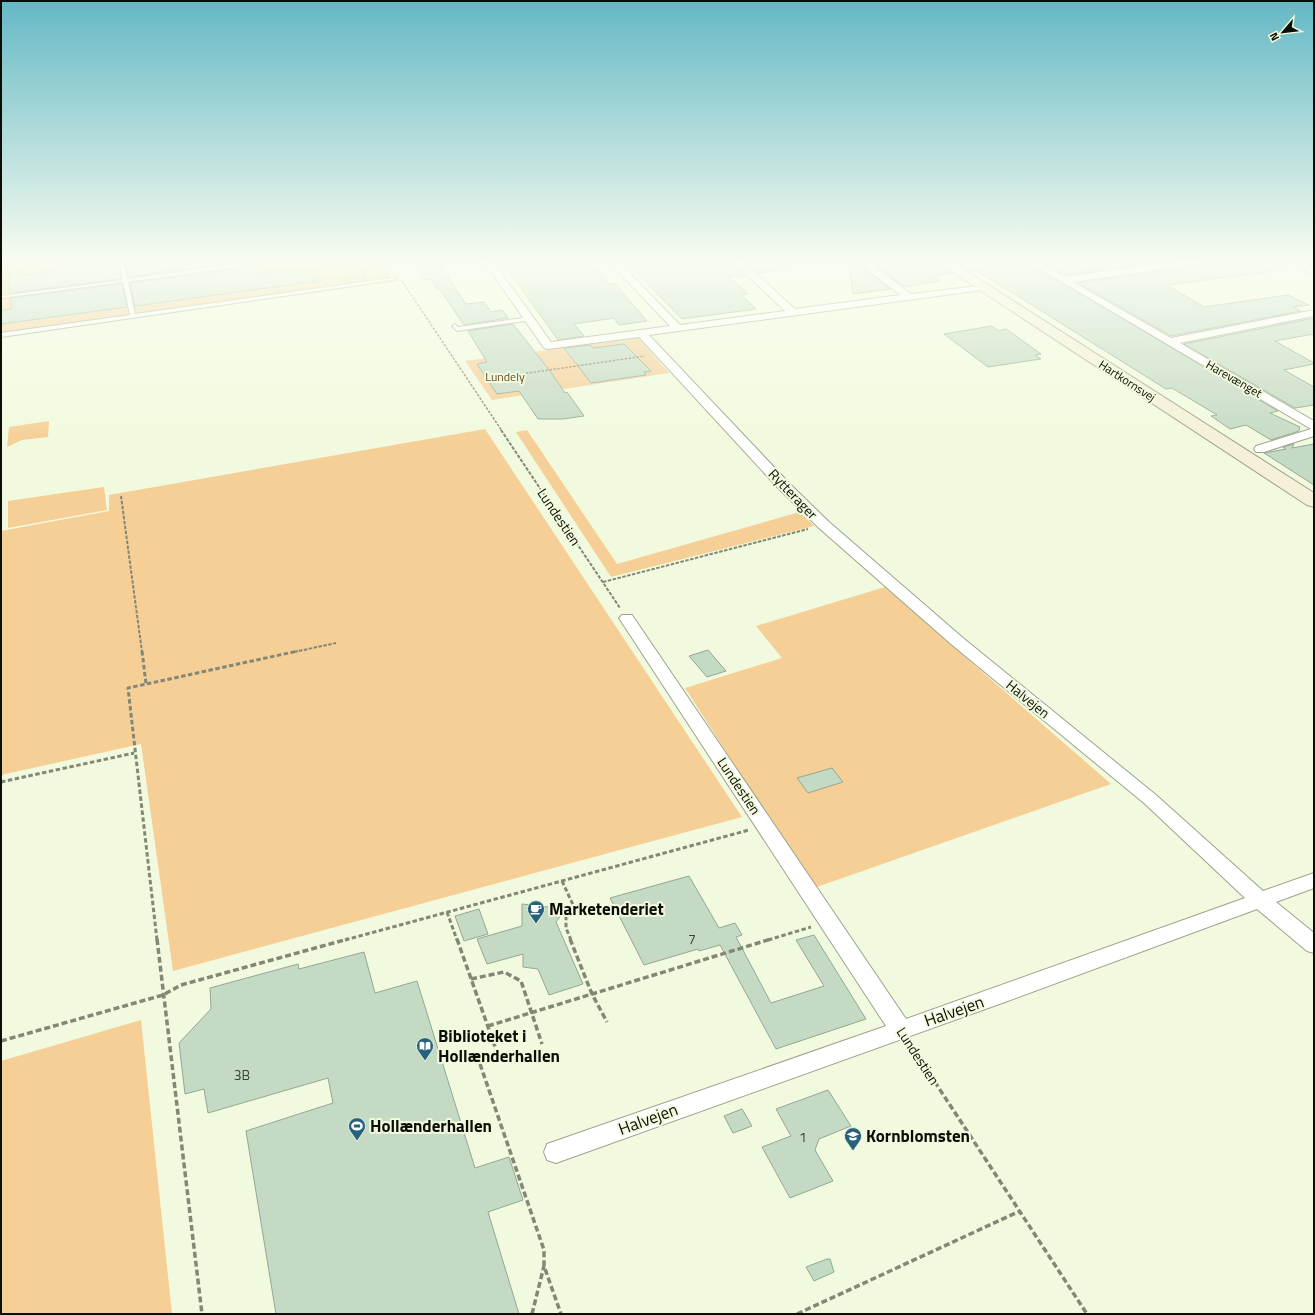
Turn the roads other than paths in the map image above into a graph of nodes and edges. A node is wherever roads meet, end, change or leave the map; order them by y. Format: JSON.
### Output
{"nodes":[{"id":1,"x":101,"y":321,"type":"edge"},
{"id":2,"x":512,"y":321,"type":"edge"},
{"id":3,"x":531,"y":321,"type":"edge"},
{"id":4,"x":671,"y":321,"type":"edge"},
{"id":5,"x":733,"y":321,"type":"edge"},
{"id":6,"x":1035,"y":321,"type":"edge"},
{"id":7,"x":1135,"y":321,"type":"edge"},
{"id":8,"x":1272,"y":321,"type":"edge"},
{"id":9,"x":455,"y":326,"type":"dead end"},
{"id":10,"x":678,"y":329,"type":"junction"},
{"id":11,"x":642,"y":334,"type":"junction"},
{"id":12,"x":1,"y":335,"type":"edge"},
{"id":13,"x":1170,"y":342,"type":"junction"},
{"id":14,"x":1314,"y":426,"type":"edge"},
{"id":15,"x":1314,"y":432,"type":"edge"},
{"id":16,"x":1260,"y":449,"type":"dead end"},
{"id":17,"x":1314,"y":501,"type":"edge"},
{"id":18,"x":627,"y":618,"type":"road end"},
{"id":19,"x":957,"y":641,"type":"joint"},
{"id":20,"x":1314,"y":880,"type":"edge"},
{"id":21,"x":1260,"y":900,"type":"junction"},
{"id":22,"x":1314,"y":945,"type":"edge"},
{"id":23,"x":901,"y":1030,"type":"junction"},
{"id":24,"x":556,"y":1152,"type":"dead end"}],
"edges":[{"from":1,"to":12,"type":"lane"},
{"from":2,"to":9,"type":"lane"},
{"from":3,"to":11,"type":"street"},
{"from":4,"to":10,"type":"street"},
{"from":5,"to":10,"type":"street"},
{"from":6,"to":17,"type":"street","name":"Hartkornsvej"},
{"from":7,"to":13,"type":"street","name":"Harevænget"},
{"from":8,"to":13,"type":"street"},
{"from":10,"to":11,"type":"street"},
{"from":11,"to":19,"type":"street","name":"Rytterager"},
{"from":13,"to":14,"type":"street","name":"Harevænget"},
{"from":15,"to":16,"type":"street"},
{"from":18,"to":23,"type":"street","name":"Lundestien"},
{"from":19,"to":21,"type":"street","name":"Halvejen"},
{"from":20,"to":21,"type":"street","name":"Halvejen"},
{"from":21,"to":22,"type":"street","name":"Halvejen"},
{"from":21,"to":23,"type":"street","name":"Halvejen"},
{"from":23,"to":24,"type":"street","name":"Halvejen"}]}
